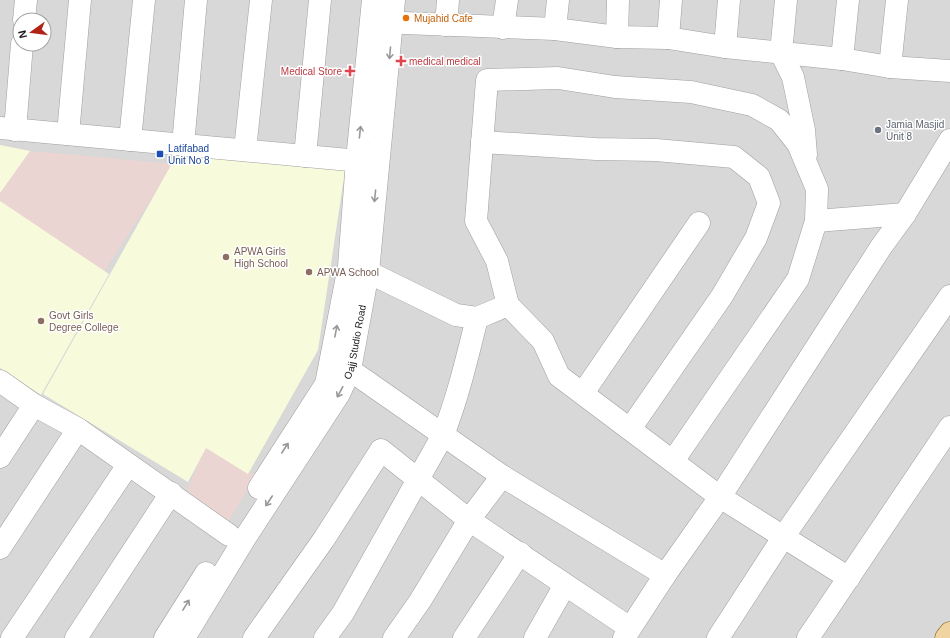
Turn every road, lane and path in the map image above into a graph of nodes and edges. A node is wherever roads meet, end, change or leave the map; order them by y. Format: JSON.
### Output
{"nodes":[{"id":1,"x":26,"y":0,"type":"edge"},
{"id":2,"x":80,"y":0,"type":"edge"},
{"id":3,"x":144,"y":0,"type":"edge"},
{"id":4,"x":196,"y":0,"type":"edge"},
{"id":5,"x":261,"y":0,"type":"edge"},
{"id":6,"x":320,"y":0,"type":"edge"},
{"id":7,"x":373,"y":0,"type":"edge"},
{"id":8,"x":394,"y":0,"type":"edge"},
{"id":9,"x":448,"y":0,"type":"edge"},
{"id":10,"x":507,"y":0,"type":"edge"},
{"id":11,"x":558,"y":0,"type":"edge"},
{"id":12,"x":618,"y":0,"type":"edge"},
{"id":13,"x":671,"y":0,"type":"edge"},
{"id":14,"x":729,"y":0,"type":"edge"},
{"id":15,"x":786,"y":0,"type":"edge"},
{"id":16,"x":848,"y":0,"type":"edge"},
{"id":17,"x":896,"y":0,"type":"edge"},
{"id":18,"x":25,"y":12,"type":"edge"},
{"id":19,"x":382,"y":23,"type":"junction"},
{"id":20,"x":446,"y":25,"type":"junction"},
{"id":21,"x":503,"y":28,"type":"junction"},
{"id":22,"x":555,"y":29,"type":"junction"},
{"id":23,"x":617,"y":37,"type":"junction"},
{"id":24,"x":668,"y":38,"type":"junction"},
{"id":25,"x":725,"y":46,"type":"junction"},
{"id":26,"x":21,"y":52,"type":"edge"},
{"id":27,"x":782,"y":53,"type":"junction"},
{"id":28,"x":842,"y":59,"type":"junction"},
{"id":29,"x":890,"y":67,"type":"junction"},
{"id":30,"x":950,"y":71,"type":"edge"},
{"id":31,"x":8,"y":129,"type":"edge"},
{"id":32,"x":68,"y":134,"type":"junction"},
{"id":33,"x":130,"y":140,"type":"junction"},
{"id":34,"x":950,"y":140,"type":"edge"},
{"id":35,"x":482,"y":142,"type":"junction"},
{"id":36,"x":182,"y":145,"type":"junction"},
{"id":37,"x":245,"y":150,"type":"junction"},
{"id":38,"x":305,"y":156,"type":"junction"},
{"id":39,"x":357,"y":160,"type":"junction"},
{"id":40,"x":380,"y":162,"type":"junction"},
{"id":41,"x":808,"y":166,"type":"junction"},
{"id":42,"x":905,"y":214,"type":"junction"},
{"id":43,"x":816,"y":221,"type":"junction"},
{"id":44,"x":699,"y":223,"type":"dead end"},
{"id":45,"x":368,"y":272,"type":"junction"},
{"id":46,"x":950,"y":296,"type":"edge"},
{"id":47,"x":508,"y":305,"type":"junction"},
{"id":48,"x":477,"y":318,"type":"junction"},
{"id":49,"x":350,"y":370,"type":"junction"},
{"id":50,"x":0,"y":381,"type":"edge"},
{"id":51,"x":583,"y":394,"type":"junction"},
{"id":52,"x":34,"y":405,"type":"junction"},
{"id":53,"x":950,"y":427,"type":"edge"},
{"id":54,"x":78,"y":429,"type":"junction"},
{"id":55,"x":630,"y":429,"type":"junction"},
{"id":56,"x":443,"y":435,"type":"junction"},
{"id":57,"x":0,"y":457,"type":"edge"},
{"id":58,"x":673,"y":462,"type":"junction"},
{"id":59,"x":128,"y":465,"type":"junction"},
{"id":60,"x":502,"y":476,"type":"junction"},
{"id":61,"x":419,"y":478,"type":"junction"},
{"id":62,"x":171,"y":494,"type":"junction"},
{"id":63,"x":720,"y":497,"type":"junction"},
{"id":64,"x":469,"y":520,"type":"junction"},
{"id":65,"x":229,"y":535,"type":"junction"},
{"id":66,"x":784,"y":536,"type":"junction"},
{"id":67,"x":0,"y":548,"type":"edge"},
{"id":68,"x":520,"y":553,"type":"junction"},
{"id":69,"x":665,"y":575,"type":"junction"},
{"id":70,"x":849,"y":578,"type":"junction"},
{"id":71,"x":565,"y":585,"type":"junction"},
{"id":72,"x":627,"y":633,"type":"edge"},
{"id":73,"x":950,"y":633,"type":"edge"},
{"id":74,"x":12,"y":638,"type":"edge"},
{"id":75,"x":76,"y":638,"type":"edge"},
{"id":76,"x":165,"y":638,"type":"edge"},
{"id":77,"x":184,"y":638,"type":"edge"},
{"id":78,"x":254,"y":638,"type":"edge"},
{"id":79,"x":325,"y":638,"type":"edge"},
{"id":80,"x":394,"y":638,"type":"edge"},
{"id":81,"x":464,"y":638,"type":"edge"},
{"id":82,"x":535,"y":638,"type":"edge"},
{"id":83,"x":718,"y":638,"type":"edge"},
{"id":84,"x":808,"y":638,"type":"edge"},
{"id":85,"x":946,"y":638,"type":"edge"}],
"edges":[{"from":1,"to":18,"type":"street"},
{"from":2,"to":32,"type":"street"},
{"from":3,"to":33,"type":"street"},
{"from":4,"to":36,"type":"street"},
{"from":5,"to":37,"type":"street"},
{"from":6,"to":38,"type":"street"},
{"from":7,"to":19,"type":"street","name":"Oajj Studio Road"},
{"from":8,"to":19,"type":"street","name":"Oajj Studio Road"},
{"from":9,"to":20,"type":"street"},
{"from":10,"to":21,"type":"street"},
{"from":11,"to":22,"type":"street"},
{"from":12,"to":23,"type":"street"},
{"from":13,"to":24,"type":"street"},
{"from":14,"to":25,"type":"street"},
{"from":15,"to":27,"type":"street"},
{"from":16,"to":28,"type":"street"},
{"from":17,"to":29,"type":"street"},
{"from":19,"to":20,"type":"street"},
{"from":39,"to":19,"type":"street","name":"Oajj Studio Road","one_way":true},
{"from":19,"to":40,"type":"street","name":"Oajj Studio Road","one_way":true},
{"from":20,"to":21,"type":"street"},
{"from":21,"to":22,"type":"street"},
{"from":22,"to":23,"type":"street"},
{"from":23,"to":24,"type":"street"},
{"from":24,"to":25,"type":"street"},
{"from":25,"to":27,"type":"street"},
{"from":26,"to":31,"type":"street"},
{"from":27,"to":28,"type":"street"},
{"from":27,"to":41,"type":"street"},
{"from":28,"to":29,"type":"street"},
{"from":29,"to":30,"type":"street"},
{"from":31,"to":32,"type":"street"},
{"from":32,"to":33,"type":"street"},
{"from":33,"to":36,"type":"street"},
{"from":34,"to":42,"type":"street"},
{"from":35,"to":41,"type":"street"},
{"from":35,"to":47,"type":"street"},
{"from":35,"to":55,"type":"street"},
{"from":36,"to":37,"type":"street"},
{"from":37,"to":38,"type":"street"},
{"from":38,"to":39,"type":"street"},
{"from":39,"to":40,"type":"street"},
{"from":65,"to":39,"type":"street","name":"Oajj Studio Road","one_way":true},
{"from":40,"to":45,"type":"street","name":"Oajj Studio Road","one_way":true},
{"from":41,"to":43,"type":"street"},
{"from":42,"to":43,"type":"street"},
{"from":42,"to":63,"type":"street"},
{"from":43,"to":58,"type":"street"},
{"from":44,"to":51,"type":"street"},
{"from":45,"to":48,"type":"street"},
{"from":45,"to":49,"type":"street","name":"Oajj Studio Road"},
{"from":46,"to":66,"type":"street"},
{"from":47,"to":48,"type":"street"},
{"from":47,"to":51,"type":"street"},
{"from":48,"to":56,"type":"street"},
{"from":49,"to":56,"type":"street"},
{"from":49,"to":77,"type":"street","name":"Oajj Studio Road","one_way":true},
{"from":50,"to":52,"type":"street"},
{"from":51,"to":55,"type":"street"},
{"from":52,"to":54,"type":"street"},
{"from":52,"to":57,"type":"street"},
{"from":53,"to":70,"type":"street"},
{"from":54,"to":59,"type":"street"},
{"from":54,"to":67,"type":"street"},
{"from":55,"to":58,"type":"street"},
{"from":56,"to":60,"type":"street"},
{"from":56,"to":61,"type":"street"},
{"from":58,"to":63,"type":"street"},
{"from":59,"to":62,"type":"street"},
{"from":59,"to":74,"type":"street"},
{"from":60,"to":64,"type":"street"},
{"from":60,"to":69,"type":"street"},
{"from":61,"to":64,"type":"street"},
{"from":61,"to":78,"type":"street"},
{"from":61,"to":79,"type":"street"},
{"from":62,"to":65,"type":"street"},
{"from":62,"to":75,"type":"street"},
{"from":63,"to":66,"type":"street"},
{"from":63,"to":69,"type":"street"},
{"from":64,"to":68,"type":"street"},
{"from":64,"to":80,"type":"street"},
{"from":76,"to":65,"type":"street","name":"Oajj Studio Road","one_way":true},
{"from":66,"to":70,"type":"street"},
{"from":66,"to":83,"type":"street"},
{"from":68,"to":71,"type":"street"},
{"from":68,"to":81,"type":"street"},
{"from":69,"to":72,"type":"street"},
{"from":70,"to":84,"type":"street"},
{"from":71,"to":72,"type":"street"},
{"from":71,"to":82,"type":"street"},
{"from":73,"to":85,"type":"main road"}]}
